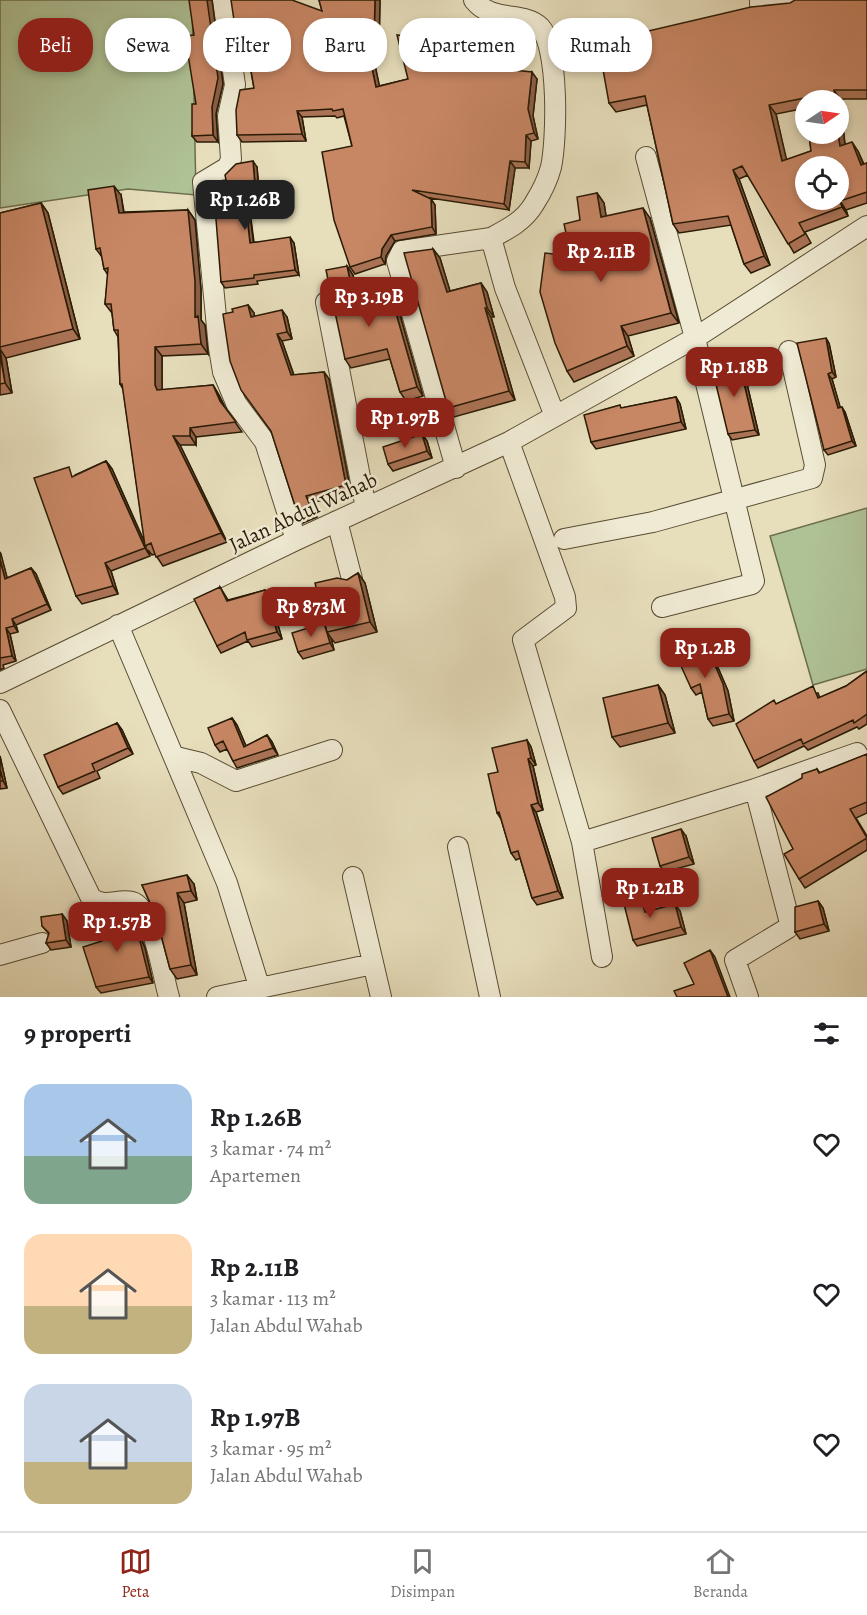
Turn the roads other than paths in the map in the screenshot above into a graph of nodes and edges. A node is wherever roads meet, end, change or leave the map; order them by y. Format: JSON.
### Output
{"nodes":[{"id":1,"x":223,"y":0,"type":"edge"},
{"id":2,"x":474,"y":0,"type":"edge"},
{"id":3,"x":759,"y":0,"type":"edge"},
{"id":4,"x":795,"y":0,"type":"edge"},
{"id":5,"x":646,"y":157,"type":"dead end"},
{"id":6,"x":867,"y":226,"type":"edge"},
{"id":7,"x":492,"y":238,"type":"junction"},
{"id":8,"x":326,"y":302,"type":"dead end"},
{"id":9,"x":695,"y":338,"type":"junction"},
{"id":10,"x":789,"y":351,"type":"dead end"},
{"id":11,"x":555,"y":416,"type":"junction"},
{"id":12,"x":509,"y":442,"type":"junction"},
{"id":13,"x":456,"y":468,"type":"junction"},
{"id":14,"x":733,"y":500,"type":"junction"},
{"id":15,"x":366,"y":508,"type":"junction"},
{"id":16,"x":337,"y":521,"type":"junction"},
{"id":17,"x":564,"y":539,"type":"dead end"},
{"id":18,"x":296,"y":540,"type":"junction"},
{"id":19,"x":352,"y":579,"type":"edge"},
{"id":20,"x":662,"y":607,"type":"dead end"},
{"id":21,"x":118,"y":625,"type":"junction"},
{"id":22,"x":0,"y":683,"type":"edge"},
{"id":23,"x":0,"y":710,"type":"edge"},
{"id":24,"x":332,"y":750,"type":"dead end"},
{"id":25,"x":857,"y":753,"type":"dead end"},
{"id":26,"x":176,"y":757,"type":"junction"},
{"id":27,"x":755,"y":789,"type":"junction"},
{"id":28,"x":582,"y":842,"type":"junction"},
{"id":29,"x":458,"y":848,"type":"dead end"},
{"id":30,"x":353,"y":877,"type":"dead end"},
{"id":31,"x":42,"y":944,"type":"dead end"},
{"id":32,"x":0,"y":956,"type":"edge"},
{"id":33,"x":602,"y":957,"type":"dead end"},
{"id":34,"x":373,"y":964,"type":"junction"},
{"id":35,"x":259,"y":986,"type":"junction"},
{"id":36,"x":169,"y":997,"type":"edge"},
{"id":37,"x":216,"y":997,"type":"edge"},
{"id":38,"x":381,"y":997,"type":"edge"},
{"id":39,"x":490,"y":997,"type":"edge"},
{"id":40,"x":748,"y":997,"type":"edge"}],
"edges":[{"from":1,"to":18,"type":"street"},
{"from":2,"to":7,"type":"street"},
{"from":3,"to":4,"type":"street"},
{"from":5,"to":9,"type":"street"},
{"from":6,"to":9,"type":"street","name":"Jalan Abdul Wahab"},
{"from":7,"to":11,"type":"street"},
{"from":7,"to":13,"type":"street"},
{"from":8,"to":15,"type":"street"},
{"from":9,"to":11,"type":"street","name":"Jalan Abdul Wahab"},
{"from":9,"to":14,"type":"street"},
{"from":10,"to":14,"type":"street"},
{"from":11,"to":12,"type":"street","name":"Jalan Abdul Wahab"},
{"from":12,"to":13,"type":"street","name":"Jalan Abdul Wahab"},
{"from":12,"to":28,"type":"street"},
{"from":13,"to":15,"type":"street","name":"Jalan Abdul Wahab"},
{"from":14,"to":17,"type":"street"},
{"from":14,"to":20,"type":"street"},
{"from":15,"to":16,"type":"street","name":"Jalan Abdul Wahab"},
{"from":16,"to":18,"type":"street","name":"Jalan Abdul Wahab"},
{"from":16,"to":19,"type":"street"},
{"from":18,"to":21,"type":"street","name":"Jalan Abdul Wahab"},
{"from":21,"to":22,"type":"street","name":"Jalan Abdul Wahab"},
{"from":21,"to":26,"type":"street"},
{"from":23,"to":36,"type":"street"},
{"from":24,"to":26,"type":"street"},
{"from":25,"to":27,"type":"street"},
{"from":26,"to":35,"type":"street"},
{"from":27,"to":28,"type":"street"},
{"from":27,"to":40,"type":"street"},
{"from":28,"to":33,"type":"street"},
{"from":29,"to":39,"type":"street"},
{"from":30,"to":34,"type":"street"},
{"from":31,"to":32,"type":"street"},
{"from":34,"to":35,"type":"street"},
{"from":34,"to":38,"type":"street"},
{"from":35,"to":37,"type":"street"}]}
